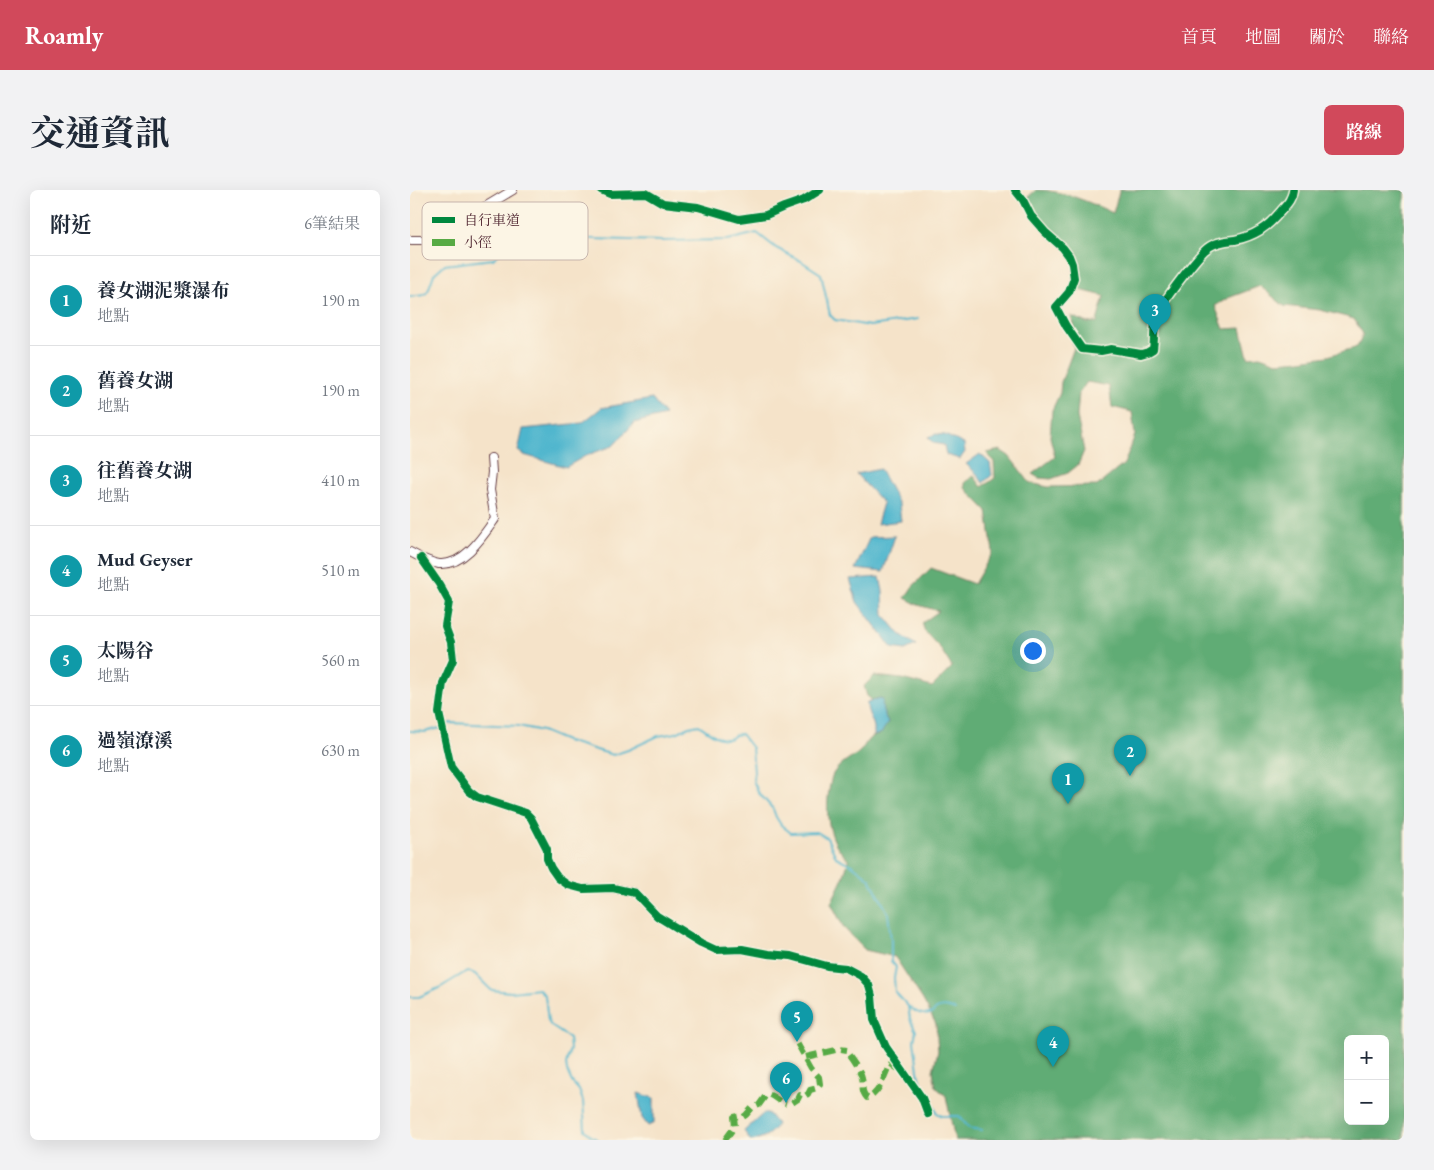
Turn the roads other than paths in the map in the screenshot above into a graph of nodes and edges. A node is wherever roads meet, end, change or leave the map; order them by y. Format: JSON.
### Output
{"nodes":[{"id":1,"x":513,"y":190,"type":"edge"},
{"id":2,"x":601,"y":190,"type":"edge"},
{"id":3,"x":820,"y":190,"type":"edge"},
{"id":4,"x":1015,"y":190,"type":"edge"},
{"id":5,"x":1293,"y":190,"type":"edge"},
{"id":6,"x":493,"y":202,"type":"edge"},
{"id":7,"x":491,"y":458,"type":"dead end"},
{"id":8,"x":410,"y":552,"type":"edge"},
{"id":9,"x":421,"y":558,"type":"junction"},
{"id":10,"x":928,"y":1114,"type":"dead end"}],
"edges":[{"from":1,"to":6,"type":"street"},
{"from":2,"to":3,"type":"street"},
{"from":4,"to":5,"type":"street"},
{"from":7,"to":9,"type":"street"},
{"from":8,"to":9,"type":"street"},
{"from":9,"to":10,"type":"street"}]}
